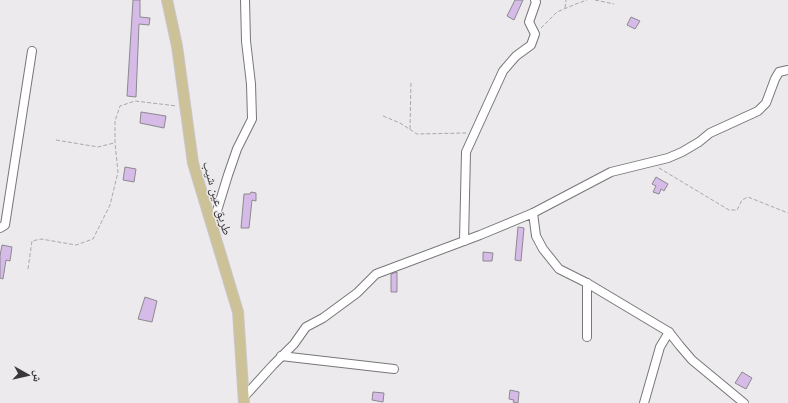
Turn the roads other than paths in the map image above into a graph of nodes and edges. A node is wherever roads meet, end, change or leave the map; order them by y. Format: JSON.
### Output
{"nodes":[{"id":1,"x":167,"y":0,"type":"edge"},
{"id":2,"x":244,"y":0,"type":"edge"},
{"id":3,"x":535,"y":0,"type":"edge"},
{"id":4,"x":32,"y":51,"type":"dead end"},
{"id":5,"x":787,"y":71,"type":"edge"},
{"id":6,"x":533,"y":213,"type":"junction"},
{"id":7,"x":212,"y":227,"type":"junction"},
{"id":8,"x":0,"y":228,"type":"edge"},
{"id":9,"x":464,"y":241,"type":"junction"},
{"id":10,"x":586,"y":283,"type":"junction"},
{"id":11,"x":669,"y":332,"type":"junction"},
{"id":12,"x":587,"y":337,"type":"dead end"},
{"id":13,"x":281,"y":356,"type":"junction"},
{"id":14,"x":394,"y":369,"type":"dead end"},
{"id":15,"x":244,"y":400,"type":"edge"},
{"id":16,"x":644,"y":403,"type":"edge"},
{"id":17,"x":744,"y":403,"type":"edge"}],
"edges":[{"from":1,"to":7,"type":"main road","name":"طريق عين شيب"},
{"from":2,"to":7,"type":"street"},
{"from":3,"to":9,"type":"street"},
{"from":4,"to":8,"type":"street"},
{"from":5,"to":6,"type":"street"},
{"from":6,"to":9,"type":"street"},
{"from":6,"to":10,"type":"street"},
{"from":7,"to":15,"type":"main road","name":"طريق عين شيب"},
{"from":9,"to":13,"type":"street"},
{"from":10,"to":11,"type":"street"},
{"from":10,"to":12,"type":"street"},
{"from":11,"to":16,"type":"street"},
{"from":11,"to":17,"type":"street"},
{"from":13,"to":14,"type":"street"},
{"from":13,"to":15,"type":"street"}]}
